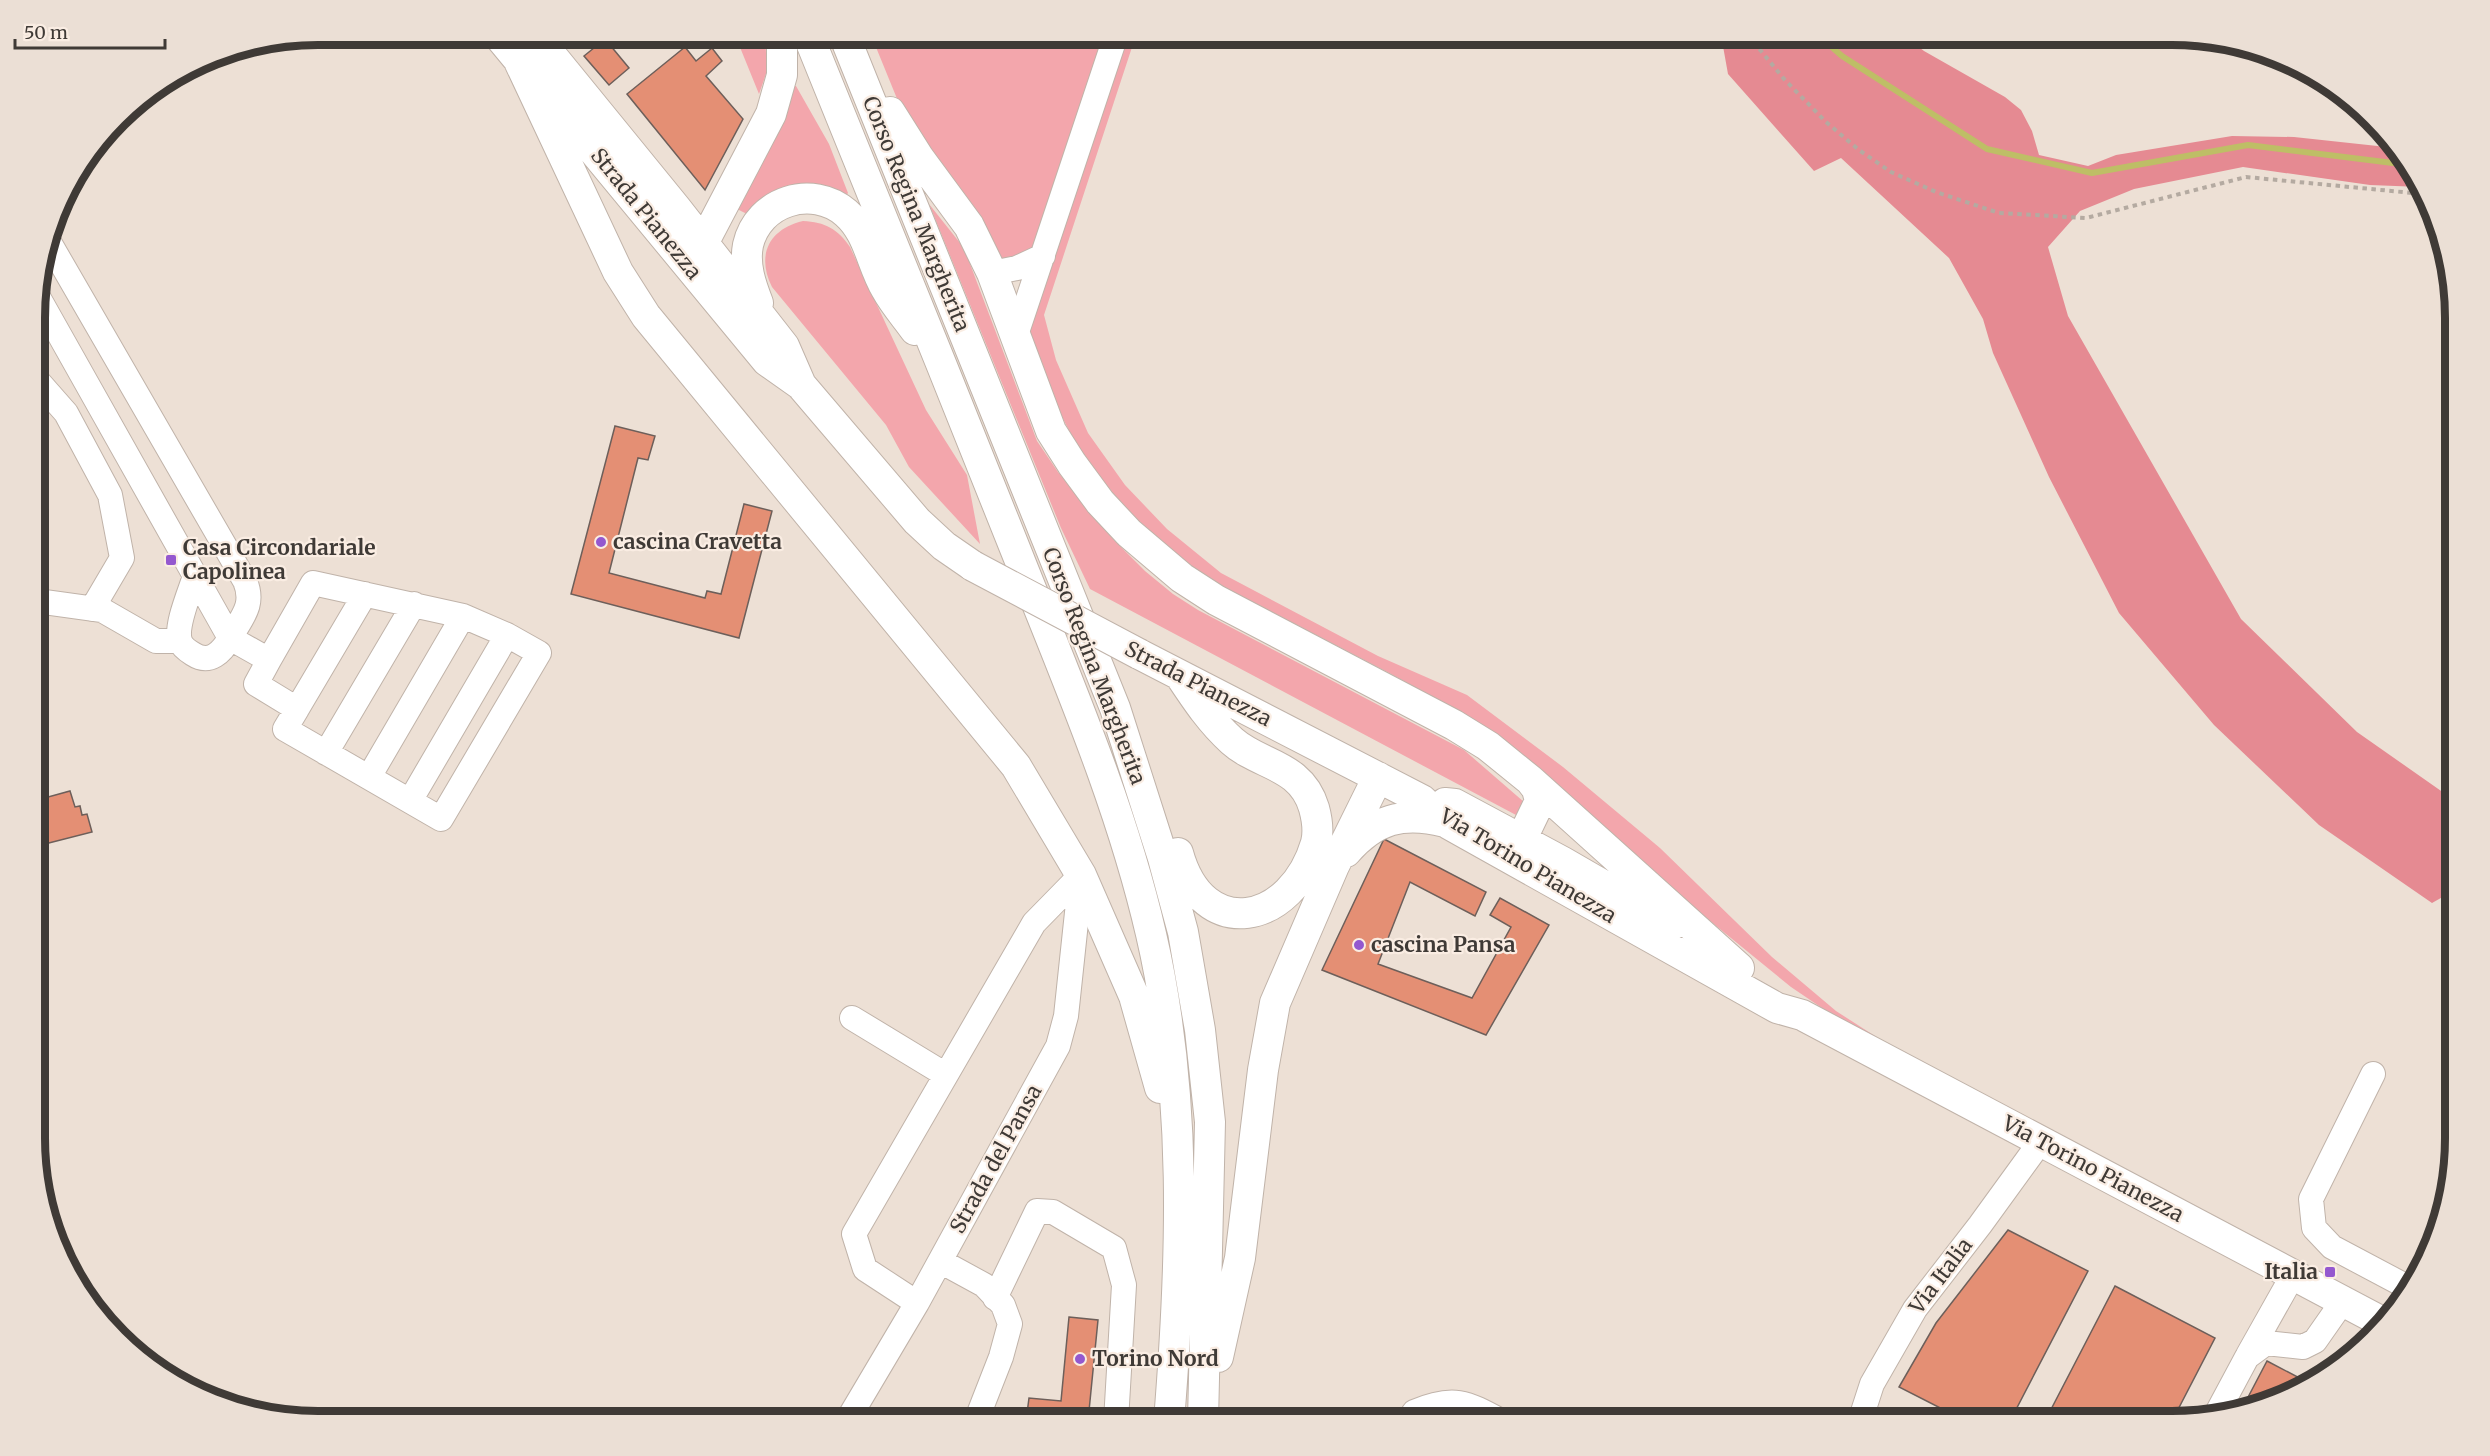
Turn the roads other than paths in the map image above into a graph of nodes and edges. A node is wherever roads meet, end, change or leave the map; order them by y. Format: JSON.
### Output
{"nodes":[{"id":1,"x":545,"y":45,"type":"edge"},
{"id":2,"x":782,"y":45,"type":"edge"},
{"id":3,"x":811,"y":45,"type":"edge"},
{"id":4,"x":848,"y":45,"type":"edge"},
{"id":5,"x":849,"y":45,"type":"edge"},
{"id":6,"x":1112,"y":45,"type":"edge"},
{"id":7,"x":507,"y":46,"type":"edge"},
{"id":8,"x":588,"y":99,"type":"junction"},
{"id":9,"x":552,"y":113,"type":"junction"},
{"id":10,"x":729,"y":192,"type":"junction"},
{"id":11,"x":676,"y":208,"type":"junction"},
{"id":12,"x":53,"y":250,"type":"edge"},
{"id":13,"x":697,"y":255,"type":"junction"},
{"id":14,"x":1043,"y":256,"type":"junction"},
{"id":15,"x":992,"y":273,"type":"junction"},
{"id":16,"x":45,"y":310,"type":"edge"},
{"id":17,"x":766,"y":323,"type":"junction"},
{"id":18,"x":1016,"y":335,"type":"junction"},
{"id":19,"x":944,"y":369,"type":"junction"},
{"id":20,"x":801,"y":385,"type":"junction"},
{"id":21,"x":45,"y":389,"type":"edge"},
{"id":22,"x":195,"y":576,"type":"junction"},
{"id":23,"x":365,"y":594,"type":"junction"},
{"id":24,"x":45,"y":603,"type":"edge"},
{"id":25,"x":414,"y":604,"type":"junction"},
{"id":26,"x":92,"y":609,"type":"junction"},
{"id":27,"x":464,"y":616,"type":"junction"},
{"id":28,"x":507,"y":635,"type":"junction"},
{"id":29,"x":230,"y":638,"type":"junction"},
{"id":30,"x":180,"y":641,"type":"junction"},
{"id":31,"x":269,"y":660,"type":"junction"},
{"id":32,"x":1181,"y":677,"type":"junction"},
{"id":33,"x":1115,"y":708,"type":"junction"},
{"id":34,"x":297,"y":709,"type":"junction"},
{"id":35,"x":326,"y":753,"type":"junction"},
{"id":36,"x":369,"y":777,"type":"junction"},
{"id":37,"x":1378,"y":777,"type":"junction"},
{"id":38,"x":1530,"y":780,"type":"junction"},
{"id":39,"x":1422,"y":800,"type":"junction"},
{"id":40,"x":410,"y":801,"type":"junction"},
{"id":41,"x":1445,"y":822,"type":"junction"},
{"id":42,"x":1516,"y":850,"type":"junction"},
{"id":43,"x":1334,"y":866,"type":"junction"},
{"id":44,"x":1081,"y":875,"type":"junction"},
{"id":45,"x":1739,"y":968,"type":"junction"},
{"id":46,"x":1802,"y":1015,"type":"junction"},
{"id":47,"x":852,"y":1018,"type":"dead end"},
{"id":48,"x":2373,"y":1074,"type":"dead end"},
{"id":49,"x":946,"y":1076,"type":"junction"},
{"id":50,"x":2040,"y":1141,"type":"junction"},
{"id":51,"x":1180,"y":1159,"type":"junction"},
{"id":52,"x":940,"y":1260,"type":"junction"},
{"id":53,"x":2293,"y":1275,"type":"junction"},
{"id":54,"x":2403,"y":1284,"type":"edge"},
{"id":55,"x":996,"y":1298,"type":"junction"},
{"id":56,"x":2343,"y":1301,"type":"junction"},
{"id":57,"x":917,"y":1303,"type":"junction"},
{"id":58,"x":2376,"y":1319,"type":"edge"},
{"id":59,"x":2247,"y":1357,"type":"junction"},
{"id":60,"x":2220,"y":1407,"type":"edge"},
{"id":61,"x":853,"y":1411,"type":"edge"},
{"id":62,"x":980,"y":1411,"type":"edge"},
{"id":63,"x":1117,"y":1411,"type":"edge"},
{"id":64,"x":1170,"y":1411,"type":"edge"},
{"id":65,"x":1203,"y":1411,"type":"edge"},
{"id":66,"x":1205,"y":1411,"type":"edge"},
{"id":67,"x":1416,"y":1411,"type":"edge"},
{"id":68,"x":1483,"y":1411,"type":"edge"},
{"id":69,"x":1863,"y":1411,"type":"edge"}],
"edges":[{"from":1,"to":8,"type":"main road","name":"Strada Pianezza"},
{"from":2,"to":10,"type":"main road"},
{"from":3,"to":19,"type":"main road","name":"Corso Regina Margherita"},
{"from":4,"to":33,"type":"main road","name":"Corso Regina Margherita"},
{"from":5,"to":15,"type":"main road"},
{"from":6,"to":14,"type":"street"},
{"from":7,"to":9,"type":"main road"},
{"from":8,"to":9,"type":"main road"},
{"from":8,"to":11,"type":"main road","name":"Strada Pianezza"},
{"from":9,"to":13,"type":"main road","name":"Strada Pianezza"},
{"from":9,"to":44,"type":"main road"},
{"from":10,"to":11,"type":"main road"},
{"from":10,"to":13,"type":"main road"},
{"from":11,"to":13,"type":"main road","name":"Strada Pianezza"},
{"from":12,"to":29,"type":"street"},
{"from":13,"to":17,"type":"main road","name":"Strada Pianezza"},
{"from":13,"to":20,"type":"main road","name":"Strada Pianezza"},
{"from":14,"to":15,"type":"street"},
{"from":14,"to":18,"type":"street"},
{"from":15,"to":18,"type":"main road"},
{"from":16,"to":22,"type":"street"},
{"from":17,"to":19,"type":"main road"},
{"from":17,"to":20,"type":"main road","name":"Strada Pianezza"},
{"from":18,"to":38,"type":"main road"},
{"from":19,"to":51,"type":"main road","name":"Corso Regina Margherita"},
{"from":20,"to":32,"type":"main road","name":"Strada Pianezza","bridge":true},
{"from":21,"to":26,"type":"street"},
{"from":22,"to":29,"type":"street"},
{"from":22,"to":30,"type":"street"},
{"from":23,"to":25,"type":"street"},
{"from":23,"to":31,"type":"street"},
{"from":23,"to":34,"type":"street"},
{"from":24,"to":26,"type":"street"},
{"from":25,"to":27,"type":"street"},
{"from":25,"to":35,"type":"street"},
{"from":26,"to":30,"type":"street"},
{"from":27,"to":28,"type":"street"},
{"from":27,"to":36,"type":"street"},
{"from":28,"to":40,"type":"street"},
{"from":28,"to":40,"type":"street"},
{"from":29,"to":30,"type":"street"},
{"from":29,"to":31,"type":"street"},
{"from":31,"to":34,"type":"street"},
{"from":32,"to":33,"type":"main road"},
{"from":32,"to":37,"type":"main road","name":"Strada Pianezza"},
{"from":33,"to":65,"type":"main road","name":"Corso Regina Margherita"},
{"from":34,"to":35,"type":"street"},
{"from":35,"to":36,"type":"street"},
{"from":36,"to":40,"type":"street"},
{"from":37,"to":39,"type":"main road","name":"Strada Pianezza"},
{"from":37,"to":43,"type":"main road"},
{"from":38,"to":42,"type":"main road"},
{"from":38,"to":45,"type":"main road"},
{"from":39,"to":41,"type":"main road","name":"Via Torino Pianezza"},
{"from":39,"to":42,"type":"main road","name":"Via Torino Pianezza"},
{"from":41,"to":42,"type":"main road","name":"Via Torino Pianezza"},
{"from":41,"to":43,"type":"main road"},
{"from":42,"to":45,"type":"main road","name":"Via Torino Pianezza"},
{"from":42,"to":46,"type":"main road","name":"Via Torino Pianezza"},
{"from":43,"to":66,"type":"main road"},
{"from":44,"to":49,"type":"street"},
{"from":44,"to":51,"type":"main road"},
{"from":44,"to":52,"type":"street","name":"Strada del Pansa"},
{"from":45,"to":46,"type":"main road","name":"Via Torino Pianezza"},
{"from":46,"to":50,"type":"main road","name":"Via Torino Pianezza"},
{"from":47,"to":49,"type":"street"},
{"from":48,"to":54,"type":"street"},
{"from":49,"to":57,"type":"street"},
{"from":50,"to":53,"type":"main road","name":"Via Torino Pianezza"},
{"from":50,"to":69,"type":"street","name":"Via Italia"},
{"from":51,"to":64,"type":"main road","name":"Corso Regina Margherita"},
{"from":52,"to":55,"type":"street"},
{"from":52,"to":57,"type":"street","name":"Strada del Pansa"},
{"from":53,"to":56,"type":"main road","name":"Via Torino Pianezza"},
{"from":53,"to":59,"type":"street"},
{"from":55,"to":62,"type":"street"},
{"from":55,"to":63,"type":"street"},
{"from":56,"to":58,"type":"main road","name":"Via Torino Pianezza"},
{"from":56,"to":59,"type":"street"},
{"from":57,"to":61,"type":"street","name":"Strada del Pansa"},
{"from":59,"to":60,"type":"street"},
{"from":67,"to":68,"type":"street"}]}
